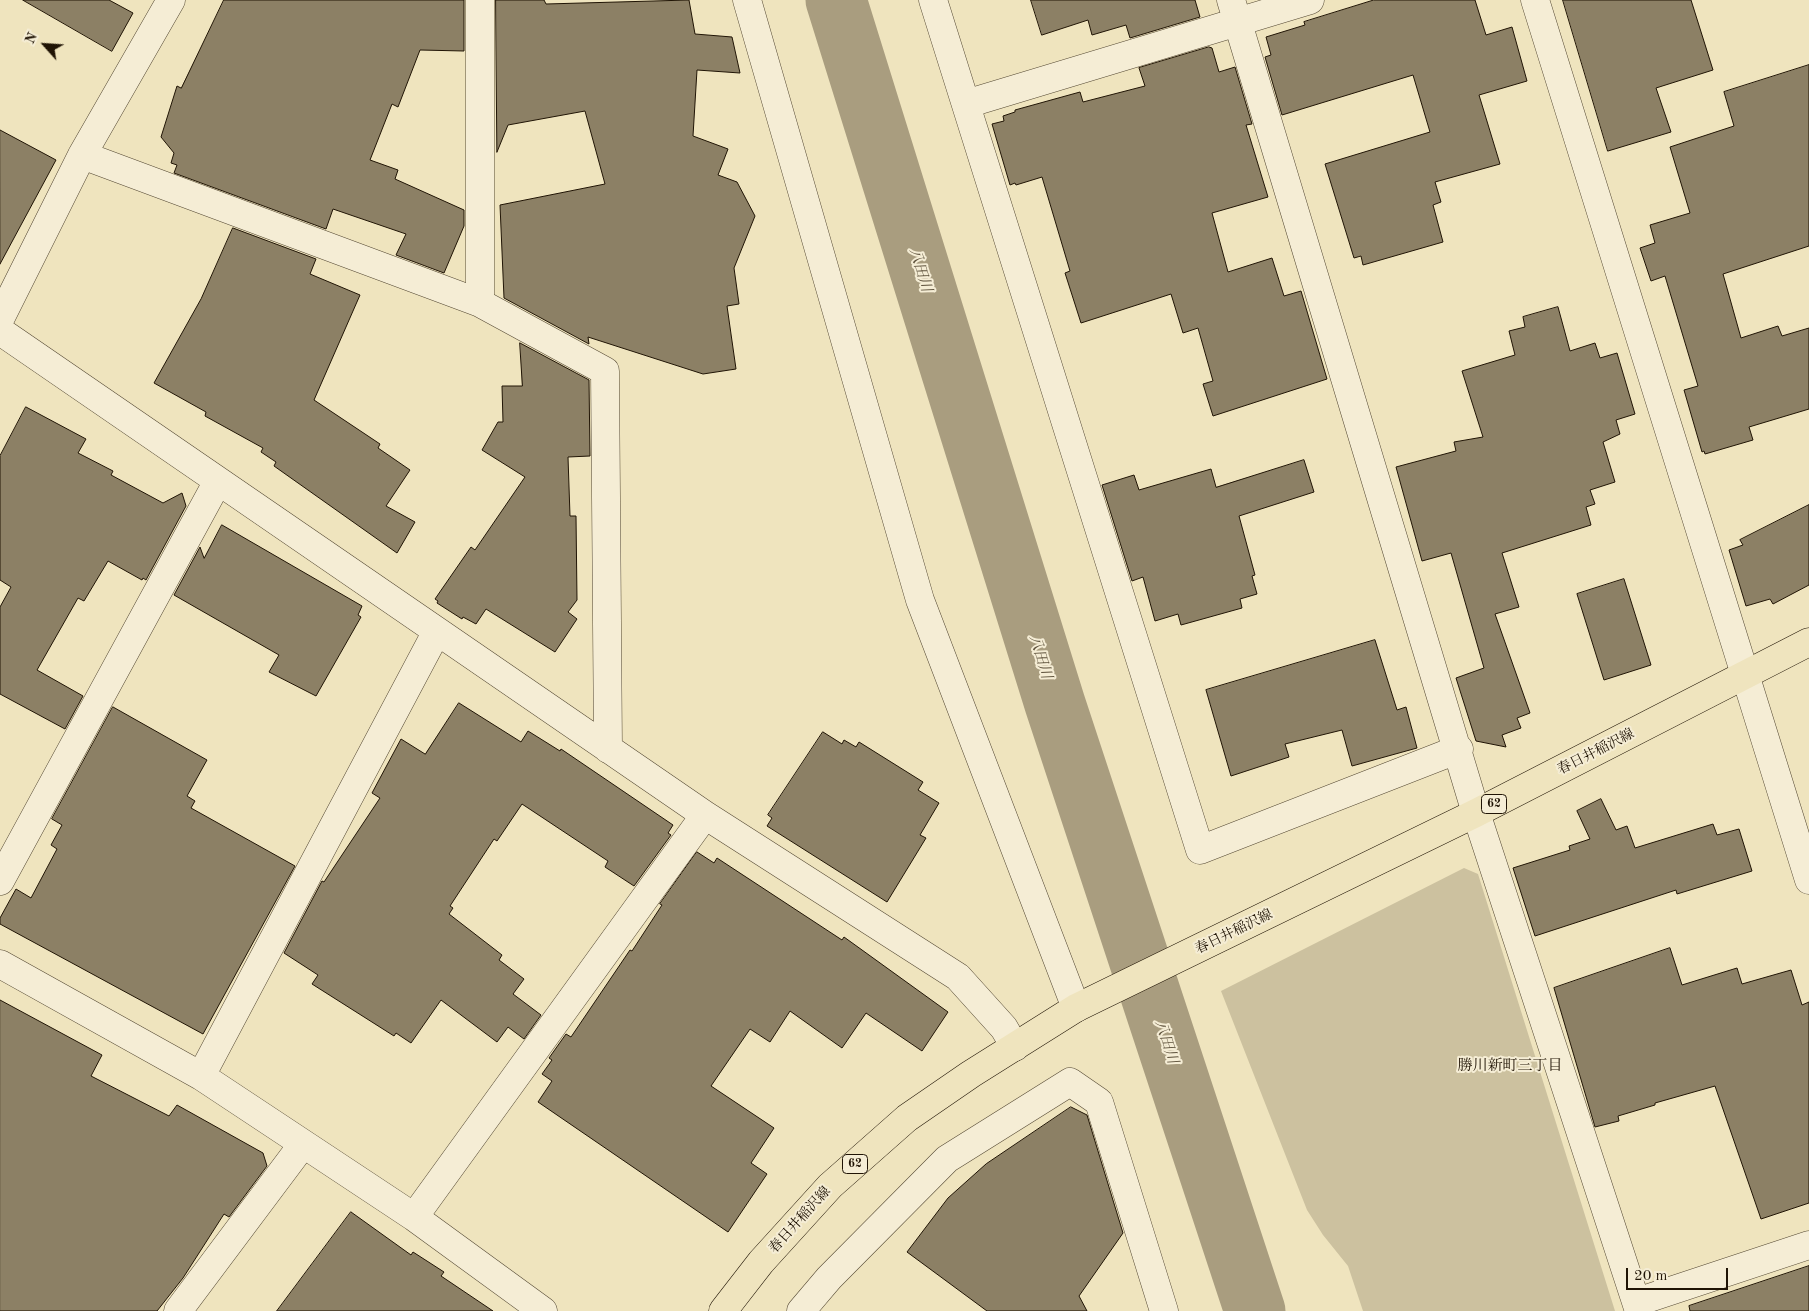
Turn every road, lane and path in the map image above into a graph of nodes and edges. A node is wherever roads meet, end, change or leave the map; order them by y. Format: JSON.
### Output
{"nodes":[{"id":1,"x":171,"y":0,"type":"edge"},
{"id":2,"x":480,"y":0,"type":"edge"},
{"id":3,"x":747,"y":0,"type":"edge"},
{"id":4,"x":933,"y":0,"type":"edge"},
{"id":5,"x":1310,"y":0,"type":"edge"},
{"id":6,"x":1535,"y":0,"type":"edge"},
{"id":7,"x":1234,"y":11,"type":"edge"},
{"id":8,"x":966,"y":104,"type":"junction"},
{"id":9,"x":82,"y":155,"type":"junction"},
{"id":10,"x":480,"y":303,"type":"junction"},
{"id":11,"x":0,"y":319,"type":"edge"},
{"id":12,"x":0,"y":331,"type":"edge"},
{"id":13,"x":218,"y":482,"type":"junction"},
{"id":14,"x":437,"y":631,"type":"junction"},
{"id":15,"x":1809,"y":642,"type":"edge"},
{"id":16,"x":1744,"y":676,"type":"junction"},
{"id":17,"x":608,"y":749,"type":"junction"},
{"id":18,"x":1459,"y":749,"type":"junction"},
{"id":19,"x":1476,"y":813,"type":"junction"},
{"id":20,"x":705,"y":815,"type":"junction"},
{"id":21,"x":1809,"y":880,"type":"edge"},
{"id":22,"x":0,"y":881,"type":"edge"},
{"id":23,"x":0,"y":964,"type":"edge"},
{"id":24,"x":1076,"y":1008,"type":"junction"},
{"id":25,"x":1015,"y":1047,"type":"junction"},
{"id":26,"x":201,"y":1076,"type":"junction"},
{"id":27,"x":303,"y":1144,"type":"junction"},
{"id":28,"x":414,"y":1217,"type":"junction"},
{"id":29,"x":1809,"y":1246,"type":"edge"},
{"id":30,"x":1638,"y":1306,"type":"edge"},
{"id":31,"x":178,"y":1311,"type":"edge"},
{"id":32,"x":543,"y":1311,"type":"edge"},
{"id":33,"x":723,"y":1311,"type":"edge"},
{"id":34,"x":801,"y":1311,"type":"edge"},
{"id":35,"x":1164,"y":1311,"type":"edge"}],
"edges":[{"from":1,"to":9,"type":"street"},
{"from":2,"to":10,"type":"street"},
{"from":3,"to":24,"type":"street"},
{"from":4,"to":8,"type":"street"},
{"from":5,"to":7,"type":"street"},
{"from":6,"to":16,"type":"street"},
{"from":7,"to":8,"type":"street"},
{"from":7,"to":18,"type":"street"},
{"from":8,"to":18,"type":"street"},
{"from":9,"to":10,"type":"street"},
{"from":9,"to":11,"type":"street"},
{"from":10,"to":17,"type":"street"},
{"from":12,"to":13,"type":"street"},
{"from":13,"to":14,"type":"street"},
{"from":13,"to":22,"type":"street"},
{"from":14,"to":17,"type":"street"},
{"from":14,"to":26,"type":"street"},
{"from":15,"to":16,"type":"main road","name":"春日井稲沢線","number":"62"},
{"from":16,"to":19,"type":"main road","name":"春日井稲沢線","number":"62"},
{"from":16,"to":21,"type":"street"},
{"from":17,"to":20,"type":"street"},
{"from":18,"to":19,"type":"street"},
{"from":19,"to":24,"type":"main road","name":"春日井稲沢線","number":"62"},
{"from":19,"to":30,"type":"street"},
{"from":20,"to":25,"type":"street"},
{"from":20,"to":28,"type":"street"},
{"from":23,"to":26,"type":"street"},
{"from":24,"to":25,"type":"main road","name":"春日井稲沢線","number":"62"},
{"from":25,"to":33,"type":"main road","name":"春日井稲沢線","number":"62"},
{"from":26,"to":27,"type":"street"},
{"from":27,"to":28,"type":"street"},
{"from":27,"to":31,"type":"street"},
{"from":28,"to":32,"type":"street"},
{"from":29,"to":30,"type":"street"},
{"from":34,"to":35,"type":"street"}]}
